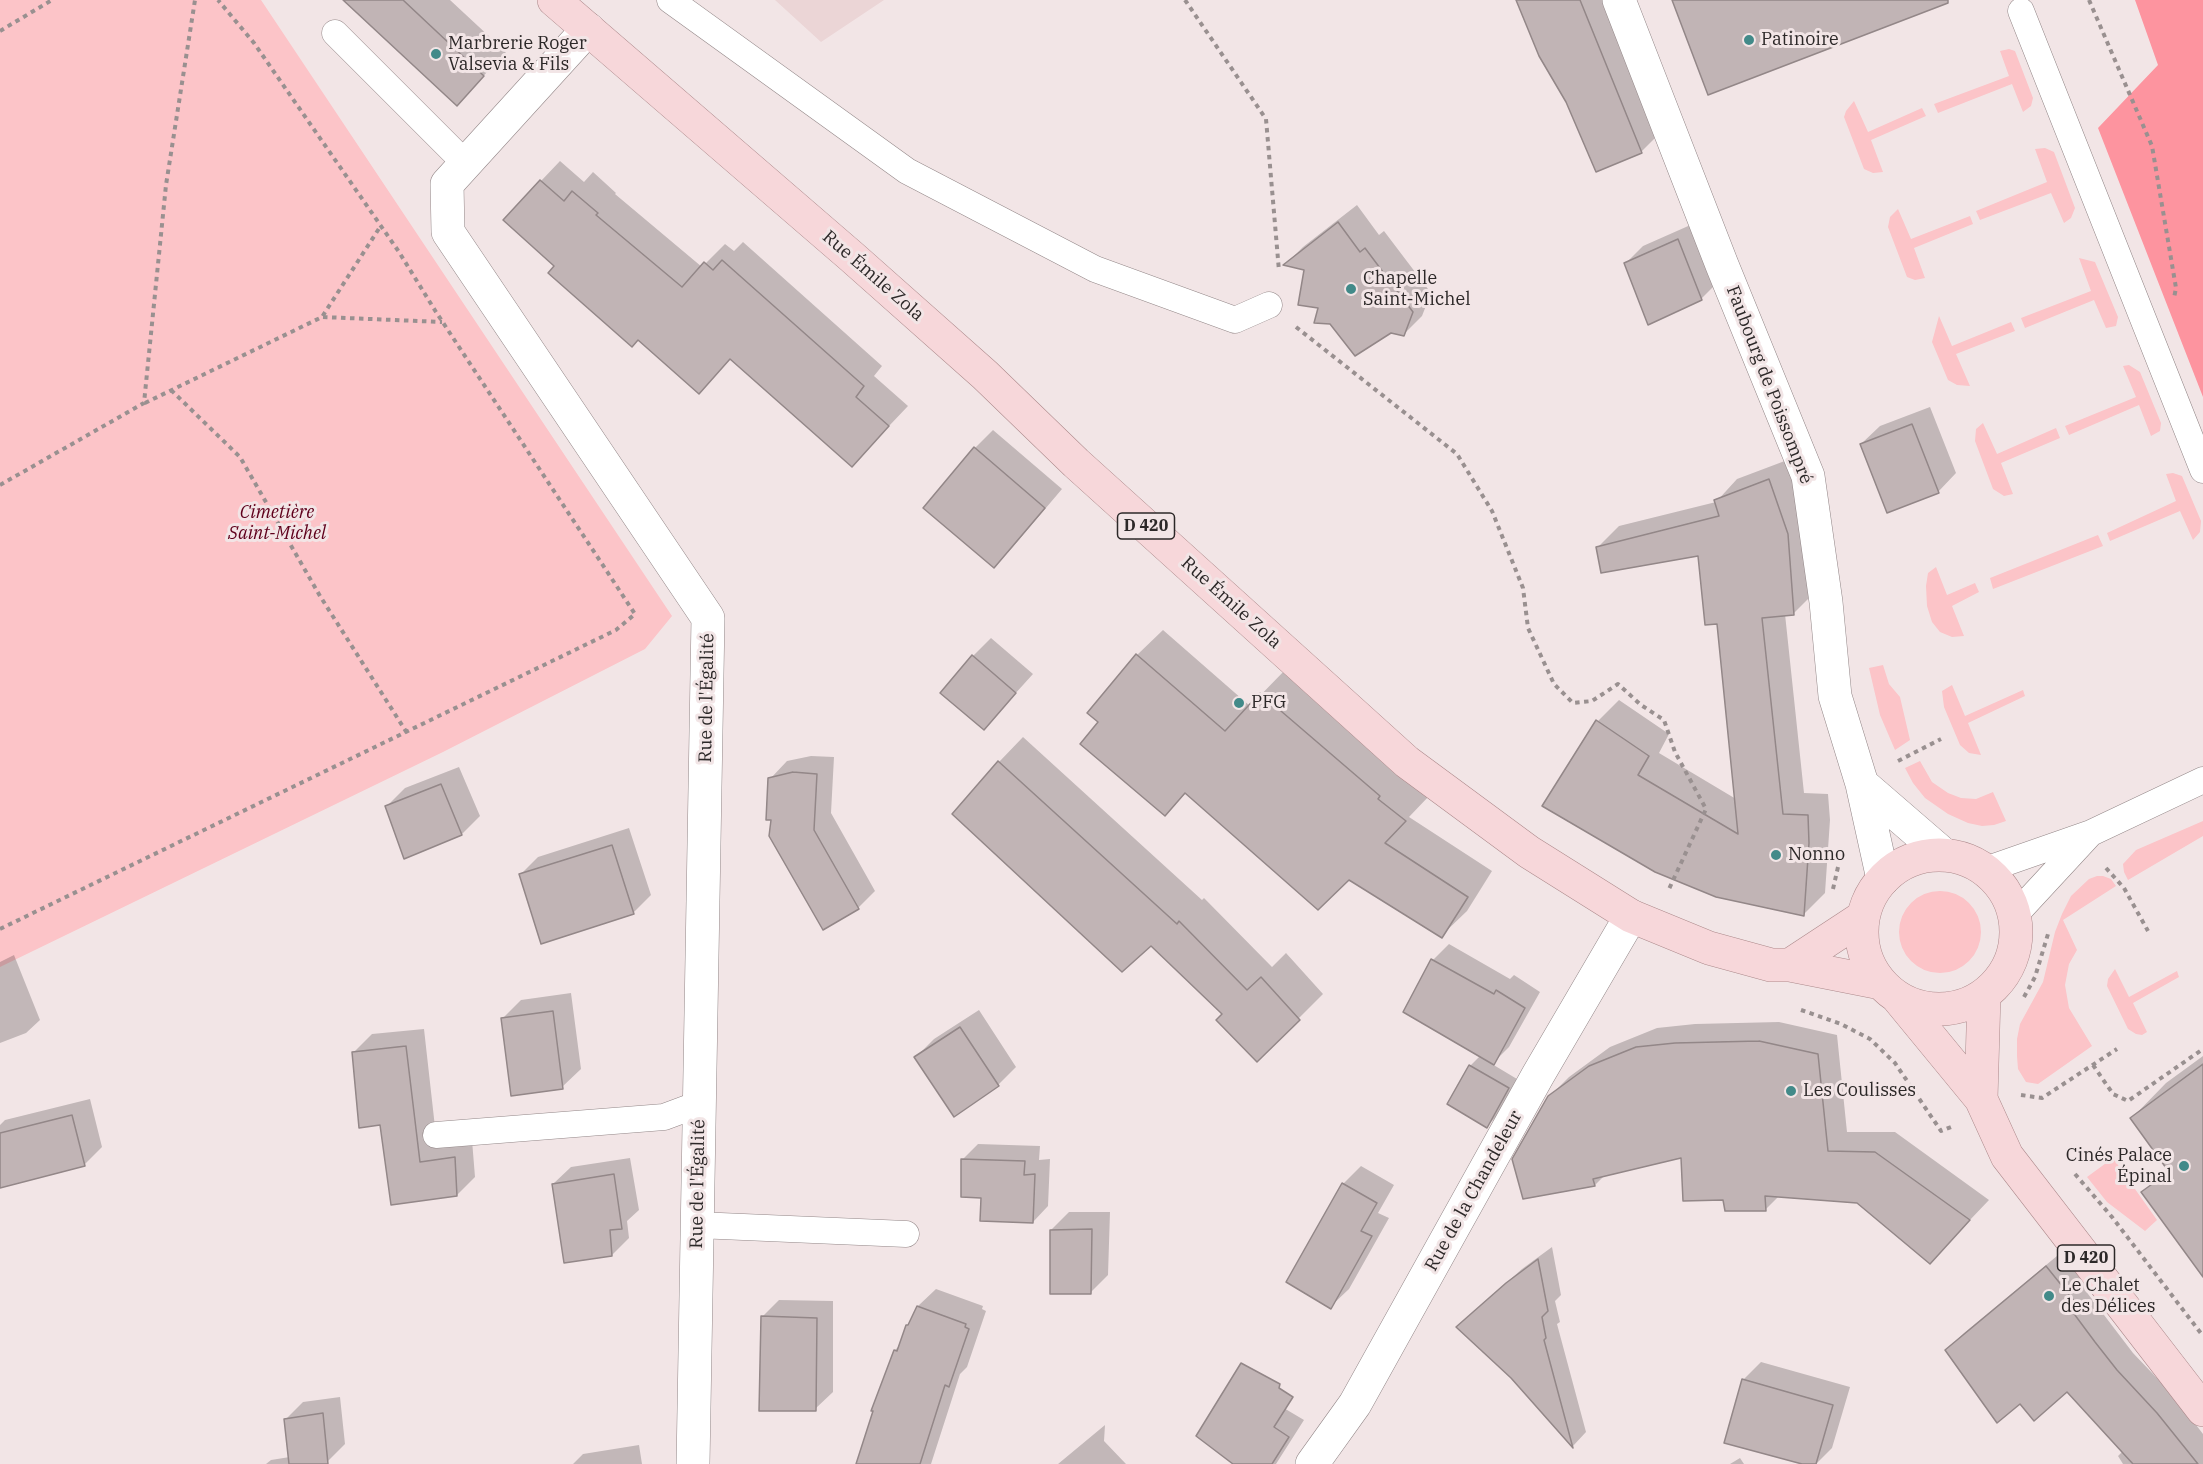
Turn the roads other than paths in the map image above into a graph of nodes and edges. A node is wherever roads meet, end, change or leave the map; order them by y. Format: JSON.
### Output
{"nodes":[{"id":1,"x":554,"y":0,"type":"edge"},
{"id":2,"x":670,"y":0,"type":"edge"},
{"id":3,"x":1619,"y":0,"type":"edge"},
{"id":4,"x":2022,"y":11,"type":"dead end"},
{"id":5,"x":588,"y":30,"type":"junction"},
{"id":6,"x":335,"y":33,"type":"dead end"},
{"id":7,"x":466,"y":164,"type":"junction"},
{"id":8,"x":1269,"y":305,"type":"road end"},
{"id":9,"x":2203,"y":470,"type":"edge"},
{"id":10,"x":2203,"y":780,"type":"edge"},
{"id":11,"x":1862,"y":784,"type":"junction"},
{"id":12,"x":2091,"y":833,"type":"junction"},
{"id":13,"x":1943,"y":854,"type":"junction"},
{"id":14,"x":1985,"y":870,"type":"junction"},
{"id":15,"x":1882,"y":879,"type":"junction"},
{"id":16,"x":1631,"y":916,"type":"junction"},
{"id":17,"x":2014,"y":916,"type":"junction"},
{"id":18,"x":1863,"y":917,"type":"junction"},
{"id":19,"x":1790,"y":965,"type":"junction"},
{"id":20,"x":1890,"y":990,"type":"junction"},
{"id":21,"x":1984,"y":995,"type":"junction"},
{"id":22,"x":1980,"y":1100,"type":"junction"},
{"id":23,"x":699,"y":1104,"type":"junction"},
{"id":24,"x":436,"y":1135,"type":"dead end"},
{"id":25,"x":697,"y":1225,"type":"junction"},
{"id":26,"x":906,"y":1234,"type":"dead end"},
{"id":27,"x":2203,"y":1410,"type":"edge"},
{"id":28,"x":693,"y":1464,"type":"edge"},
{"id":29,"x":1312,"y":1464,"type":"edge"}],
"edges":[{"from":1,"to":5,"type":"main road","name":"Rue Émile Zola","number":"D 420"},
{"from":2,"to":8,"type":"lane"},
{"from":3,"to":11,"type":"street","name":"Faubourg de Poissompré"},
{"from":4,"to":9,"type":"lane"},
{"from":5,"to":7,"type":"street","name":"Rue de l'Égalité"},
{"from":5,"to":16,"type":"main road","name":"Rue Émile Zola","number":"D 420"},
{"from":6,"to":7,"type":"lane"},
{"from":7,"to":23,"type":"street","name":"Rue de l'Égalité"},
{"from":10,"to":12,"type":"lane"},
{"from":11,"to":13,"type":"street"},
{"from":11,"to":15,"type":"street","name":"Faubourg de Poissompré"},
{"from":12,"to":14,"type":"lane"},
{"from":12,"to":17,"type":"lane"},
{"from":13,"to":14,"type":"main road"},
{"from":13,"to":15,"type":"main road"},
{"from":14,"to":17,"type":"main road"},
{"from":15,"to":18,"type":"main road"},
{"from":16,"to":19,"type":"main road","name":"Rue Émile Zola","number":"D 420"},
{"from":16,"to":29,"type":"street","name":"Rue de la Chandeleur"},
{"from":17,"to":21,"type":"main road"},
{"from":18,"to":19,"type":"main road"},
{"from":18,"to":20,"type":"main road"},
{"from":19,"to":20,"type":"main road","number":"D 420"},
{"from":20,"to":21,"type":"main road"},
{"from":20,"to":22,"type":"main road","number":"D 420"},
{"from":21,"to":22,"type":"main road","number":"D 420"},
{"from":22,"to":27,"type":"main road","number":"D 420"},
{"from":23,"to":24,"type":"lane"},
{"from":23,"to":25,"type":"street","name":"Rue de l'Égalité"},
{"from":25,"to":26,"type":"lane"},
{"from":25,"to":28,"type":"street","name":"Rue de l'Égalité"}]}
